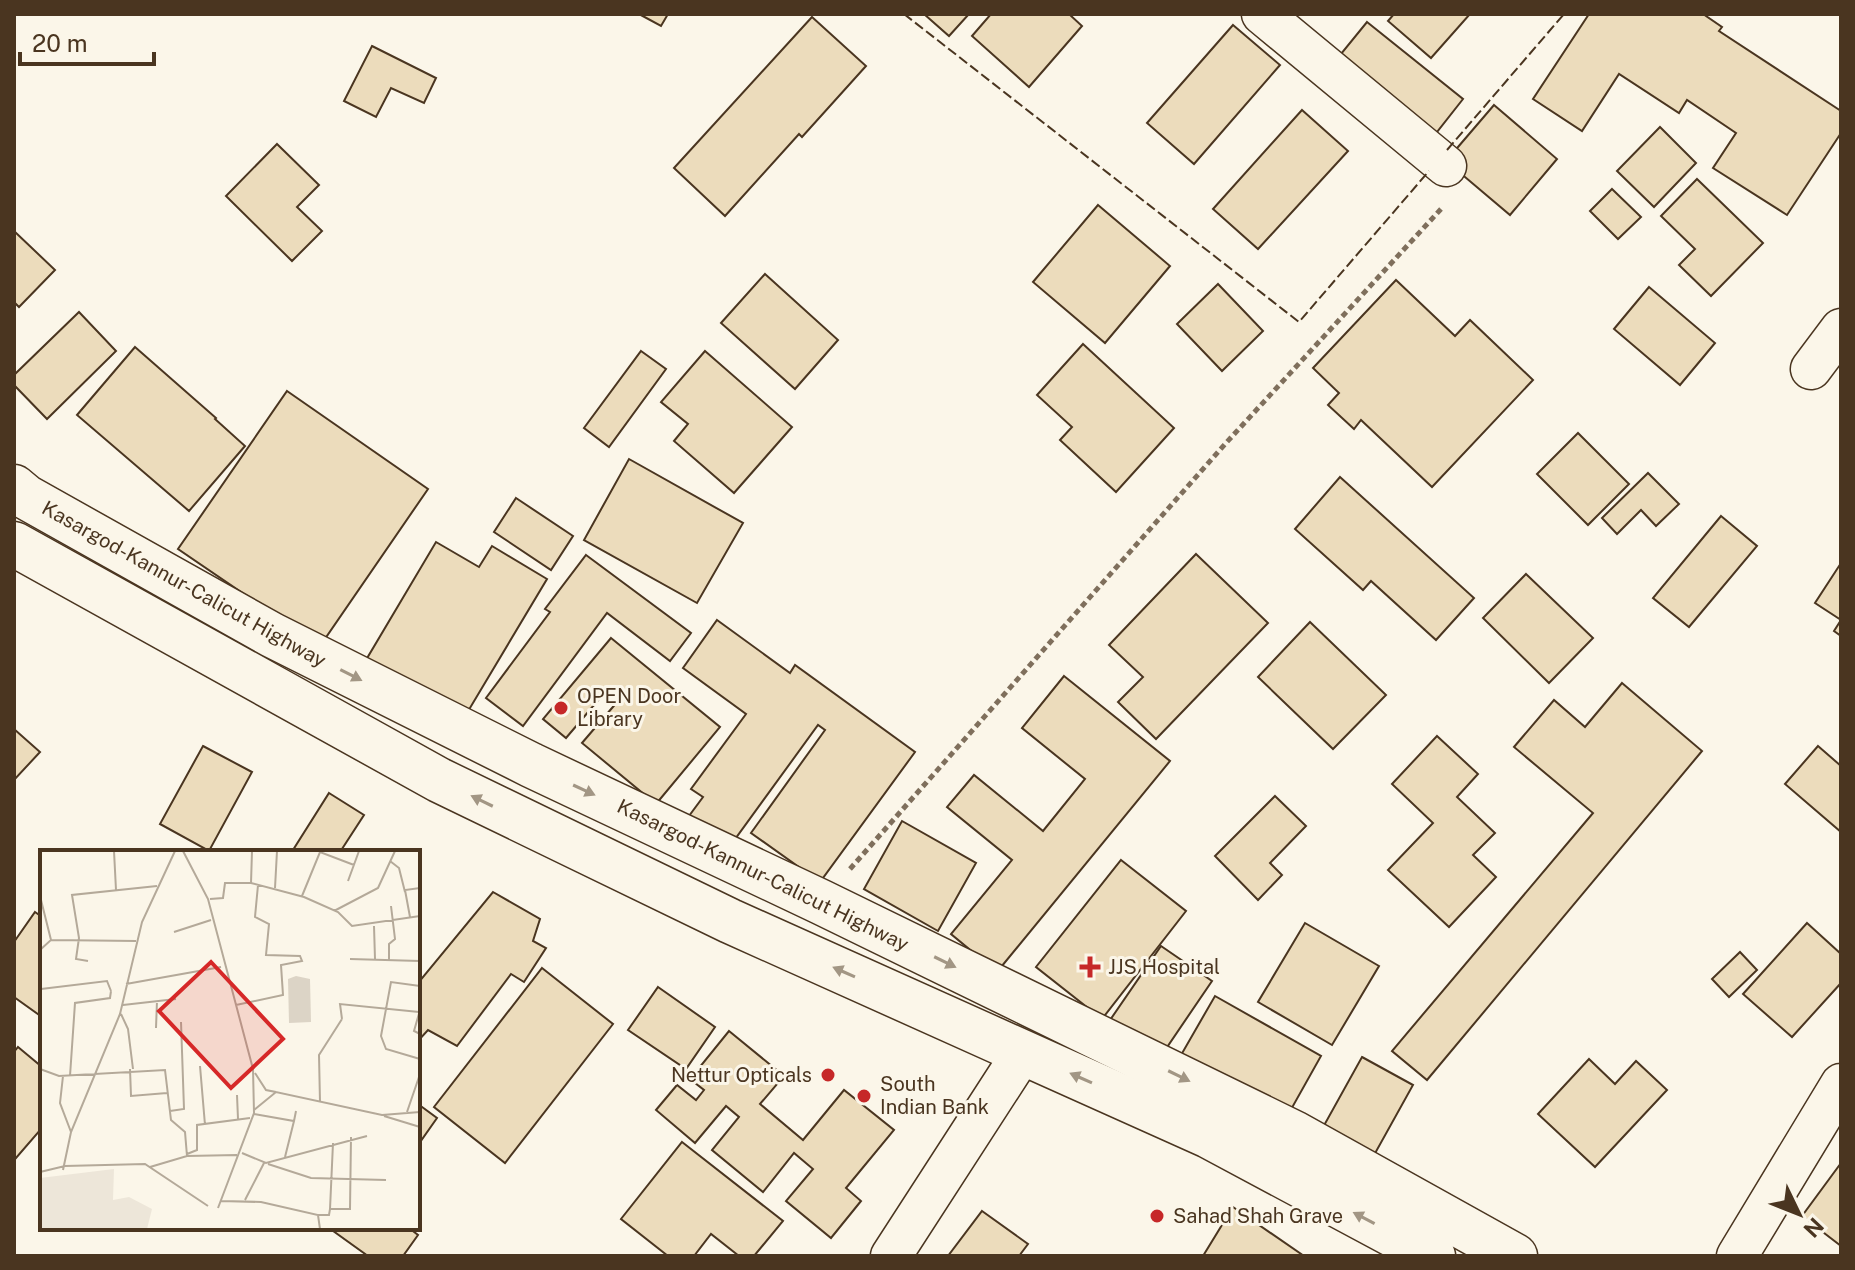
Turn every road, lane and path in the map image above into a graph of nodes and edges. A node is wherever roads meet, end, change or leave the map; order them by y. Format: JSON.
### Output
{"nodes":[{"id":1,"x":1262,"y":14,"type":"edge"},
{"id":2,"x":1446,"y":166,"type":"joint"},
{"id":3,"x":1841,"y":329,"type":"edge"},
{"id":4,"x":1811,"y":369,"type":"dead end"},
{"id":5,"x":14,"y":487,"type":"edge"},
{"id":6,"x":14,"y":544,"type":"edge"},
{"id":7,"x":821,"y":902,"type":"junction"},
{"id":8,"x":1023,"y":1052,"type":"junction"},
{"id":9,"x":1841,"y":1084,"type":"edge"},
{"id":10,"x":891,"y":1256,"type":"edge"},
{"id":11,"x":1433,"y":1256,"type":"edge"},
{"id":12,"x":1515,"y":1256,"type":"edge"},
{"id":13,"x":1737,"y":1256,"type":"edge"}],
"edges":[{"from":1,"to":2,"type":"street"},
{"from":2,"to":7,"type":"path"},
{"from":3,"to":4,"type":"street"},
{"from":5,"to":7,"type":"highway","name":"Kasargod-Kannur-Calicut Highway","one_way":true},
{"from":8,"to":6,"type":"highway","one_way":true},
{"from":7,"to":12,"type":"highway","name":"Kasargod-Kannur-Calicut Highway","one_way":true},
{"from":8,"to":10,"type":"street"},
{"from":11,"to":8,"type":"highway","one_way":true},
{"from":9,"to":13,"type":"street"}]}
